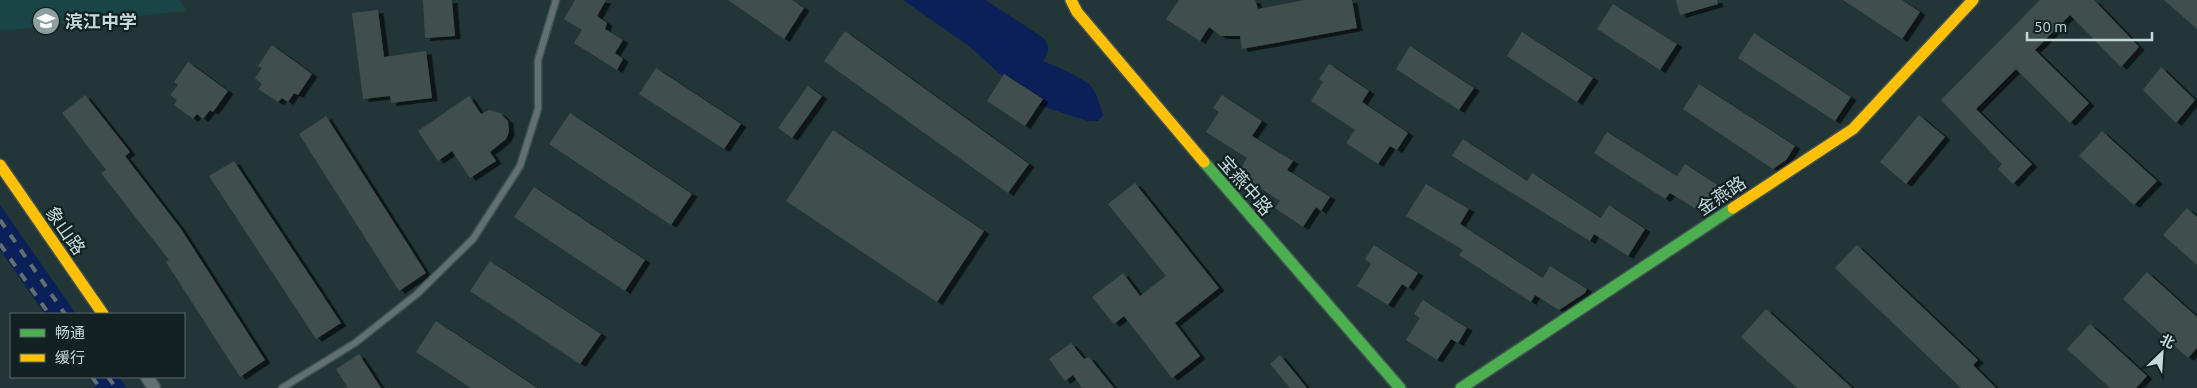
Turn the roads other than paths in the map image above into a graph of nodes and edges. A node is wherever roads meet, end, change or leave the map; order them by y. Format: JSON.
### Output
{"nodes":[{"id":1,"x":556,"y":0,"type":"edge"},
{"id":2,"x":1072,"y":0,"type":"edge"},
{"id":3,"x":1973,"y":0,"type":"edge"},
{"id":4,"x":0,"y":165,"type":"edge"},
{"id":5,"x":102,"y":313,"type":"edge"},
{"id":6,"x":282,"y":388,"type":"edge"},
{"id":7,"x":1400,"y":388,"type":"edge"},
{"id":8,"x":1461,"y":388,"type":"edge"}],
"edges":[{"from":1,"to":6,"type":"lane"},
{"from":2,"to":7,"type":"street","name":"宝燕中路"},
{"from":3,"to":8,"type":"street","name":"金燕路"},
{"from":4,"to":5,"type":"street","name":"象山路"}]}
